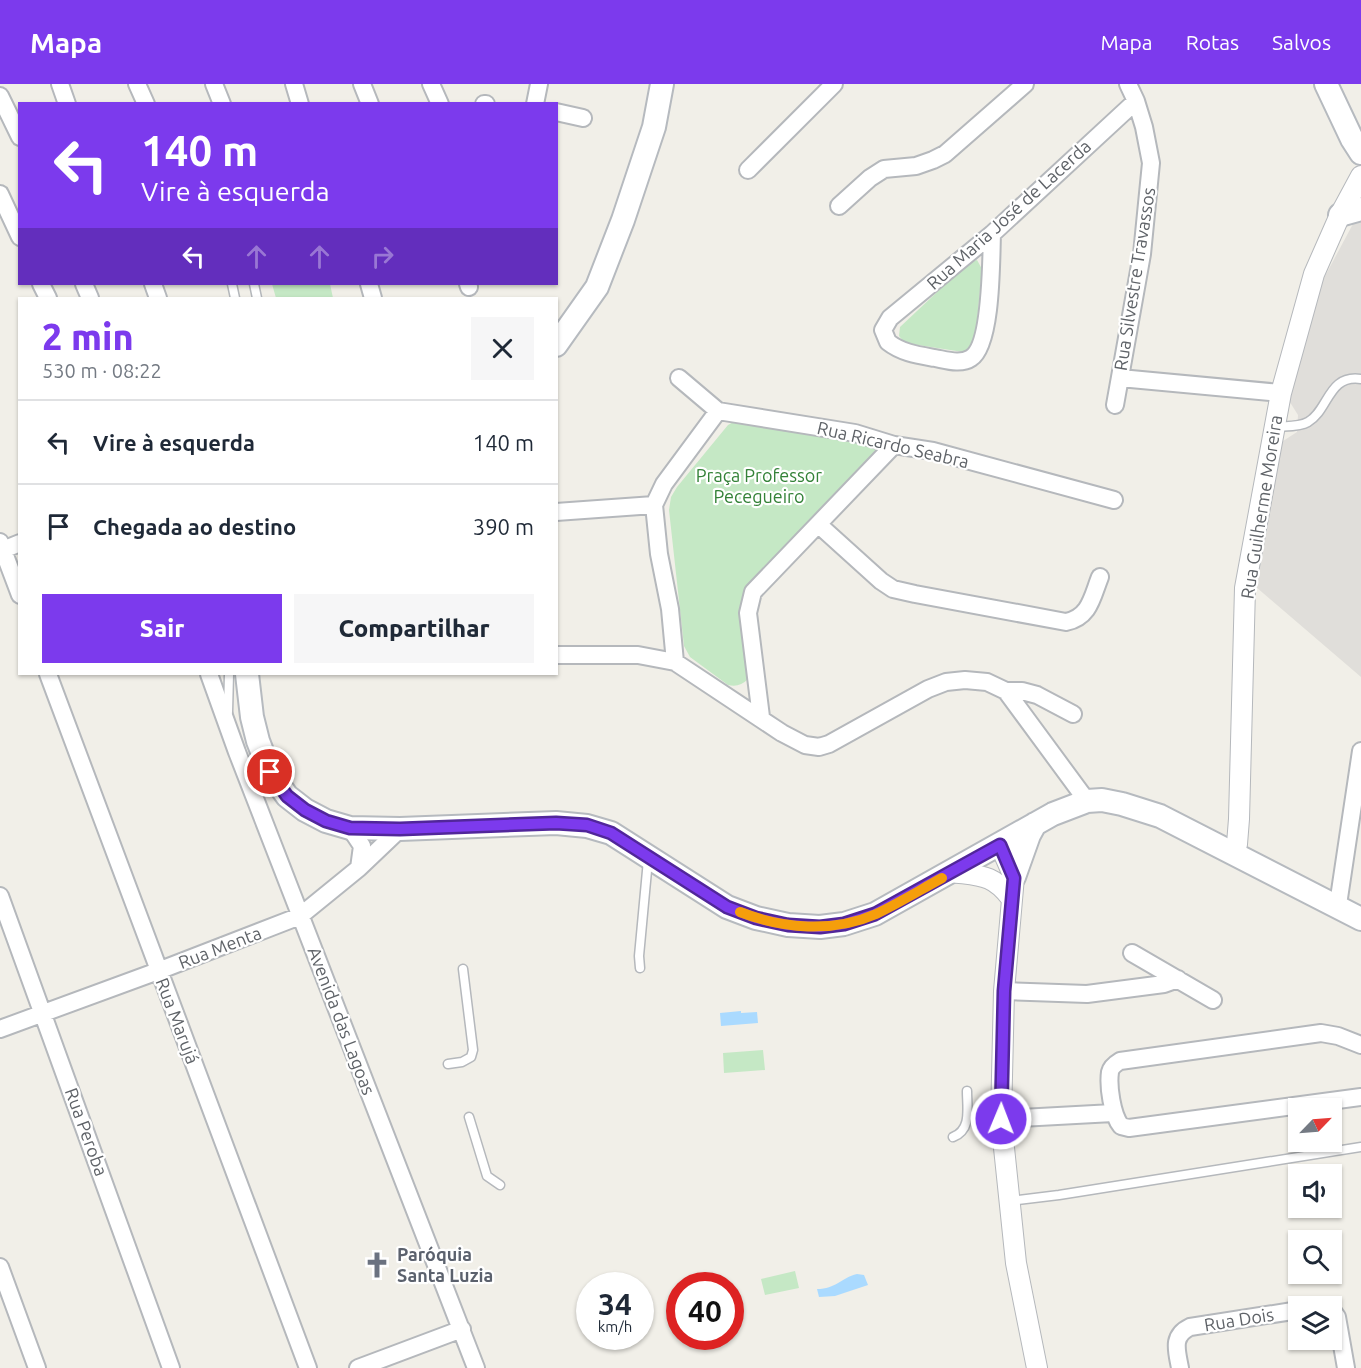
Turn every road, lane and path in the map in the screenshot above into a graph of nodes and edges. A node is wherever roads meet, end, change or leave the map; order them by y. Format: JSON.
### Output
{"nodes":[{"id":1,"x":60,"y":84,"type":"edge"},
{"id":2,"x":137,"y":84,"type":"edge"},
{"id":3,"x":214,"y":84,"type":"edge"},
{"id":4,"x":294,"y":84,"type":"edge"},
{"id":5,"x":362,"y":84,"type":"edge"},
{"id":6,"x":431,"y":84,"type":"edge"},
{"id":7,"x":539,"y":84,"type":"edge"},
{"id":8,"x":662,"y":84,"type":"edge"},
{"id":9,"x":833,"y":84,"type":"edge"},
{"id":10,"x":1025,"y":84,"type":"edge"},
{"id":11,"x":1128,"y":84,"type":"edge"},
{"id":12,"x":1326,"y":84,"type":"edge"},
{"id":13,"x":0,"y":96,"type":"edge"},
{"id":14,"x":1136,"y":101,"type":"junction"},
{"id":15,"x":67,"y":102,"type":"edge"},
{"id":16,"x":145,"y":102,"type":"edge"},
{"id":17,"x":221,"y":102,"type":"edge"},
{"id":18,"x":299,"y":102,"type":"edge"},
{"id":19,"x":369,"y":102,"type":"edge"},
{"id":20,"x":439,"y":102,"type":"edge"},
{"id":21,"x":535,"y":102,"type":"edge"},
{"id":22,"x":558,"y":112,"type":"edge"},
{"id":23,"x":583,"y":118,"type":"dead end"},
{"id":24,"x":18,"y":133,"type":"edge"},
{"id":25,"x":1361,"y":153,"type":"edge"},
{"id":26,"x":748,"y":170,"type":"dead end"},
{"id":27,"x":1361,"y":176,"type":"edge"},
{"id":28,"x":0,"y":194,"type":"edge"},
{"id":29,"x":839,"y":206,"type":"dead end"},
{"id":30,"x":1351,"y":212,"type":"edge"},
{"id":31,"x":18,"y":233,"type":"edge"},
{"id":32,"x":992,"y":234,"type":"junction"},
{"id":33,"x":558,"y":342,"type":"edge"},
{"id":34,"x":680,"y":378,"type":"dead end"},
{"id":35,"x":1120,"y":378,"type":"junction"},
{"id":36,"x":1361,"y":379,"type":"edge"},
{"id":37,"x":1281,"y":393,"type":"junction"},
{"id":38,"x":1115,"y":405,"type":"dead end"},
{"id":39,"x":718,"y":411,"type":"junction"},
{"id":40,"x":1275,"y":427,"type":"junction"},
{"id":41,"x":894,"y":445,"type":"junction"},
{"id":42,"x":1114,"y":500,"type":"dead end"},
{"id":43,"x":654,"y":505,"type":"junction"},
{"id":44,"x":558,"y":512,"type":"edge"},
{"id":45,"x":819,"y":525,"type":"junction"},
{"id":46,"x":18,"y":544,"type":"edge"},
{"id":47,"x":1,"y":548,"type":"edge"},
{"id":48,"x":1101,"y":577,"type":"dead end"},
{"id":49,"x":18,"y":590,"type":"edge"},
{"id":50,"x":558,"y":655,"type":"edge"},
{"id":51,"x":675,"y":662,"type":"junction"},
{"id":52,"x":48,"y":675,"type":"edge"},
{"id":53,"x":209,"y":675,"type":"edge"},
{"id":54,"x":229,"y":675,"type":"edge"},
{"id":55,"x":235,"y":675,"type":"edge"},
{"id":56,"x":247,"y":675,"type":"edge"},
{"id":57,"x":1005,"y":691,"type":"junction"},
{"id":58,"x":1073,"y":714,"type":"dead end"},
{"id":59,"x":252,"y":717,"type":"junction"},
{"id":60,"x":760,"y":717,"type":"junction"},
{"id":61,"x":228,"y":727,"type":"junction"},
{"id":62,"x":1361,"y":751,"type":"edge"},
{"id":63,"x":1087,"y":801,"type":"junction"},
{"id":64,"x":1035,"y":825,"type":"junction"},
{"id":65,"x":350,"y":828,"type":"junction"},
{"id":66,"x":400,"y":829,"type":"junction"},
{"id":67,"x":1000,"y":845,"type":"junction"},
{"id":68,"x":1234,"y":853,"type":"junction"},
{"id":69,"x":648,"y":856,"type":"junction"},
{"id":70,"x":359,"y":868,"type":"junction"},
{"id":71,"x":952,"y":872,"type":"junction"},
{"id":72,"x":1013,"y":888,"type":"junction"},
{"id":73,"x":0,"y":896,"type":"edge"},
{"id":74,"x":1335,"y":907,"type":"junction"},
{"id":75,"x":300,"y":916,"type":"junction"},
{"id":76,"x":1361,"y":919,"type":"edge"},
{"id":77,"x":1132,"y":953,"type":"dead end"},
{"id":78,"x":640,"y":968,"type":"dead end"},
{"id":79,"x":463,"y":969,"type":"dead end"},
{"id":80,"x":158,"y":971,"type":"junction"},
{"id":81,"x":1178,"y":979,"type":"junction"},
{"id":82,"x":1004,"y":991,"type":"junction"},
{"id":83,"x":1213,"y":1000,"type":"dead end"},
{"id":84,"x":43,"y":1012,"type":"junction"},
{"id":85,"x":0,"y":1029,"type":"edge"},
{"id":86,"x":1361,"y":1046,"type":"edge"},
{"id":87,"x":448,"y":1064,"type":"dead end"},
{"id":88,"x":968,"y":1091,"type":"dead end"},
{"id":89,"x":1361,"y":1097,"type":"edge"},
{"id":90,"x":1113,"y":1113,"type":"junction"},
{"id":91,"x":469,"y":1117,"type":"dead end"},
{"id":92,"x":1001,"y":1119,"type":"junction"},
{"id":93,"x":953,"y":1137,"type":"dead end"},
{"id":94,"x":1361,"y":1146,"type":"edge"},
{"id":95,"x":501,"y":1185,"type":"dead end"},
{"id":96,"x":1009,"y":1201,"type":"junction"},
{"id":97,"x":0,"y":1267,"type":"edge"},
{"id":98,"x":1288,"y":1312,"type":"edge"},
{"id":99,"x":462,"y":1329,"type":"junction"},
{"id":100,"x":1340,"y":1350,"type":"edge"},
{"id":101,"x":1342,"y":1367,"type":"edge"},
{"id":102,"x":37,"y":1368,"type":"edge"},
{"id":103,"x":171,"y":1368,"type":"edge"},
{"id":104,"x":308,"y":1368,"type":"edge"},
{"id":105,"x":358,"y":1368,"type":"edge"},
{"id":106,"x":476,"y":1368,"type":"edge"},
{"id":107,"x":1037,"y":1368,"type":"edge"},
{"id":108,"x":1180,"y":1368,"type":"edge"}],
"edges":[{"from":1,"to":15,"type":"street"},
{"from":2,"to":16,"type":"street"},
{"from":3,"to":17,"type":"street"},
{"from":4,"to":18,"type":"street"},
{"from":5,"to":19,"type":"street"},
{"from":6,"to":20,"type":"street"},
{"from":7,"to":21,"type":"street"},
{"from":8,"to":33,"type":"main road"},
{"from":9,"to":26,"type":"street"},
{"from":10,"to":29,"type":"street"},
{"from":11,"to":14,"type":"street","name":"Rua Silvestre Travassos"},
{"from":12,"to":25,"type":"main road"},
{"from":13,"to":24,"type":"street"},
{"from":14,"to":32,"type":"street","name":"Rua Maria José de Lacerda"},
{"from":14,"to":35,"type":"street","name":"Rua Silvestre Travassos"},
{"from":22,"to":23,"type":"street"},
{"from":27,"to":30,"type":"street","name":"Rua Guilherme Moreira"},
{"from":28,"to":31,"type":"street"},
{"from":30,"to":37,"type":"street","name":"Rua Guilherme Moreira"},
{"from":32,"to":32,"type":"street","name":"Rua Maria José de Lacerda"},
{"from":34,"to":39,"type":"street"},
{"from":35,"to":37,"type":"street"},
{"from":35,"to":38,"type":"street","name":"Rua Silvestre Travassos"},
{"from":36,"to":40,"type":"lane"},
{"from":37,"to":40,"type":"street","name":"Rua Guilherme Moreira"},
{"from":39,"to":41,"type":"street","name":"Rua Ricardo Seabra"},
{"from":39,"to":43,"type":"street"},
{"from":40,"to":68,"type":"street","name":"Rua Guilherme Moreira"},
{"from":41,"to":42,"type":"street","name":"Rua Ricardo Seabra"},
{"from":41,"to":45,"type":"street"},
{"from":43,"to":44,"type":"street"},
{"from":43,"to":51,"type":"street"},
{"from":45,"to":48,"type":"street"},
{"from":45,"to":60,"type":"street"},
{"from":46,"to":47,"type":"street"},
{"from":47,"to":49,"type":"street"},
{"from":50,"to":51,"type":"street"},
{"from":51,"to":60,"type":"street"},
{"from":52,"to":80,"type":"street","name":"Rua Marujá"},
{"from":53,"to":61,"type":"street","name":"Avenida das Lagoas"},
{"from":54,"to":61,"type":"lane"},
{"from":55,"to":59,"type":"lane"},
{"from":56,"to":59,"type":"main road"},
{"from":57,"to":58,"type":"street"},
{"from":57,"to":60,"type":"street"},
{"from":57,"to":63,"type":"street"},
{"from":59,"to":65,"type":"main road"},
{"from":61,"to":75,"type":"street","name":"Avenida das Lagoas"},
{"from":62,"to":74,"type":"street"},
{"from":63,"to":64,"type":"main road"},
{"from":63,"to":68,"type":"main road"},
{"from":64,"to":67,"type":"main road"},
{"from":64,"to":72,"type":"main road"},
{"from":65,"to":66,"type":"main road"},
{"from":65,"to":70,"type":"street"},
{"from":66,"to":69,"type":"main road"},
{"from":66,"to":70,"type":"street","name":"Rua Menta"},
{"from":67,"to":71,"type":"main road"},
{"from":67,"to":72,"type":"street"},
{"from":68,"to":74,"type":"main road"},
{"from":69,"to":71,"type":"main road"},
{"from":69,"to":78,"type":"lane"},
{"from":70,"to":75,"type":"street","name":"Rua Menta"},
{"from":71,"to":72,"type":"street"},
{"from":72,"to":82,"type":"street"},
{"from":73,"to":84,"type":"street","name":"Rua Peroba"},
{"from":74,"to":76,"type":"main road"},
{"from":75,"to":80,"type":"street","name":"Rua Menta"},
{"from":75,"to":99,"type":"street","name":"Avenida das Lagoas"},
{"from":77,"to":81,"type":"street"},
{"from":79,"to":87,"type":"lane"},
{"from":80,"to":84,"type":"street","name":"Rua Menta"},
{"from":80,"to":104,"type":"street","name":"Rua Marujá"},
{"from":81,"to":82,"type":"street"},
{"from":81,"to":83,"type":"street"},
{"from":82,"to":92,"type":"street"},
{"from":84,"to":85,"type":"street","name":"Rua Menta"},
{"from":84,"to":103,"type":"street","name":"Rua Peroba"},
{"from":86,"to":90,"type":"street"},
{"from":88,"to":93,"type":"lane"},
{"from":89,"to":90,"type":"street"},
{"from":90,"to":92,"type":"street"},
{"from":91,"to":95,"type":"lane"},
{"from":92,"to":96,"type":"street"},
{"from":94,"to":96,"type":"lane"},
{"from":96,"to":107,"type":"street"},
{"from":97,"to":102,"type":"street"},
{"from":98,"to":108,"type":"street","name":"Rua Dois"},
{"from":99,"to":105,"type":"street"},
{"from":99,"to":106,"type":"street","name":"Avenida das Lagoas"},
{"from":100,"to":101,"type":"street"}]}
